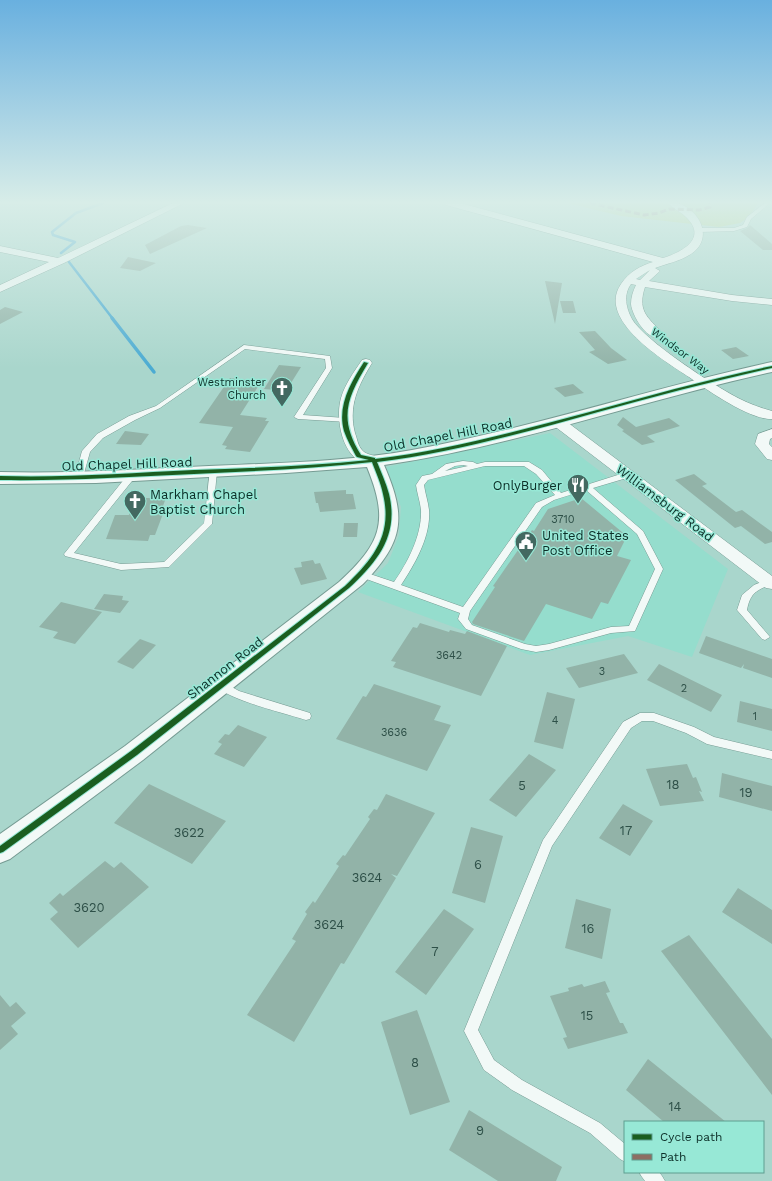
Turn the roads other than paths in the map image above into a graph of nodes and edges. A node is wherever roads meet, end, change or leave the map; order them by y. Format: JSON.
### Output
{"nodes":[{"id":1,"x":46,"y":258,"type":"edge"},
{"id":2,"x":66,"y":258,"type":"edge"},
{"id":3,"x":652,"y":258,"type":"edge"},
{"id":4,"x":673,"y":258,"type":"edge"},
{"id":5,"x":60,"y":261,"type":"junction"},
{"id":6,"x":666,"y":262,"type":"junction"},
{"id":7,"x":629,"y":281,"type":"junction"},
{"id":8,"x":642,"y":283,"type":"junction"},
{"id":9,"x":0,"y":289,"type":"edge"},
{"id":10,"x":772,"y":302,"type":"edge"},
{"id":11,"x":366,"y":363,"type":"dead end"},
{"id":12,"x":772,"y":367,"type":"edge"},
{"id":13,"x":712,"y":381,"type":"junction"},
{"id":14,"x":771,"y":416,"type":"edge"},
{"id":15,"x":345,"y":420,"type":"junction"},
{"id":16,"x":558,"y":422,"type":"junction"},
{"id":17,"x":772,"y":434,"type":"edge"},
{"id":18,"x":772,"y":456,"type":"edge"},
{"id":19,"x":373,"y":460,"type":"junction"},
{"id":20,"x":213,"y":471,"type":"junction"},
{"id":21,"x":133,"y":474,"type":"junction"},
{"id":22,"x":627,"y":474,"type":"junction"},
{"id":23,"x":79,"y":477,"type":"junction"},
{"id":24,"x":0,"y":478,"type":"edge"},
{"id":25,"x":587,"y":487,"type":"junction"},
{"id":26,"x":560,"y":496,"type":"junction"},
{"id":27,"x":361,"y":574,"type":"junction"},
{"id":28,"x":771,"y":583,"type":"edge"},
{"id":29,"x":396,"y":586,"type":"junction"},
{"id":30,"x":465,"y":611,"type":"junction"},
{"id":31,"x":765,"y":637,"type":"dead end"},
{"id":32,"x":220,"y":686,"type":"junction"},
{"id":33,"x":306,"y":716,"type":"dead end"},
{"id":34,"x":772,"y":755,"type":"edge"},
{"id":35,"x":0,"y":850,"type":"edge"},
{"id":36,"x":624,"y":1153,"type":"edge"},
{"id":37,"x":648,"y":1173,"type":"edge"},
{"id":38,"x":657,"y":1181,"type":"edge"}],
"edges":[{"from":1,"to":5,"type":"street"},
{"from":2,"to":5,"type":"street"},
{"from":3,"to":6,"type":"street"},
{"from":4,"to":6,"type":"street","name":"Windsor Way"},
{"from":5,"to":9,"type":"street"},
{"from":6,"to":7,"type":"street","name":"Windsor Way"},
{"from":6,"to":8,"type":"street","name":"Windsor Way"},
{"from":7,"to":8,"type":"street"},
{"from":7,"to":13,"type":"street","name":"Windsor Way"},
{"from":8,"to":10,"type":"street"},
{"from":8,"to":13,"type":"street","name":"Windsor Way"},
{"from":11,"to":15,"type":"street"},
{"from":12,"to":13,"type":"street","name":"Old Chapel Hill Road"},
{"from":13,"to":14,"type":"street"},
{"from":13,"to":16,"type":"street","name":"Old Chapel Hill Road"},
{"from":15,"to":19,"type":"street"},
{"from":15,"to":23,"type":"lane"},
{"from":16,"to":19,"type":"street","name":"Old Chapel Hill Road"},
{"from":16,"to":22,"type":"street","name":"Williamsburg Road"},
{"from":17,"to":18,"type":"street"},
{"from":19,"to":20,"type":"street","name":"Old Chapel Hill Road"},
{"from":19,"to":27,"type":"street","name":"Shannon Road"},
{"from":20,"to":21,"type":"street","name":"Old Chapel Hill Road"},
{"from":20,"to":21,"type":"lane"},
{"from":21,"to":23,"type":"street","name":"Old Chapel Hill Road"},
{"from":22,"to":25,"type":"lane"},
{"from":22,"to":28,"type":"street","name":"Williamsburg Road"},
{"from":23,"to":24,"type":"street","name":"Old Chapel Hill Road"},
{"from":25,"to":26,"type":"lane"},
{"from":25,"to":30,"type":"lane"},
{"from":26,"to":29,"type":"lane"},
{"from":26,"to":30,"type":"lane"},
{"from":27,"to":29,"type":"lane"},
{"from":27,"to":32,"type":"street","name":"Shannon Road"},
{"from":28,"to":31,"type":"lane"},
{"from":29,"to":30,"type":"lane"},
{"from":32,"to":33,"type":"lane"},
{"from":32,"to":35,"type":"street","name":"Shannon Road"},
{"from":34,"to":36,"type":"lane"},
{"from":37,"to":38,"type":"lane"}]}
